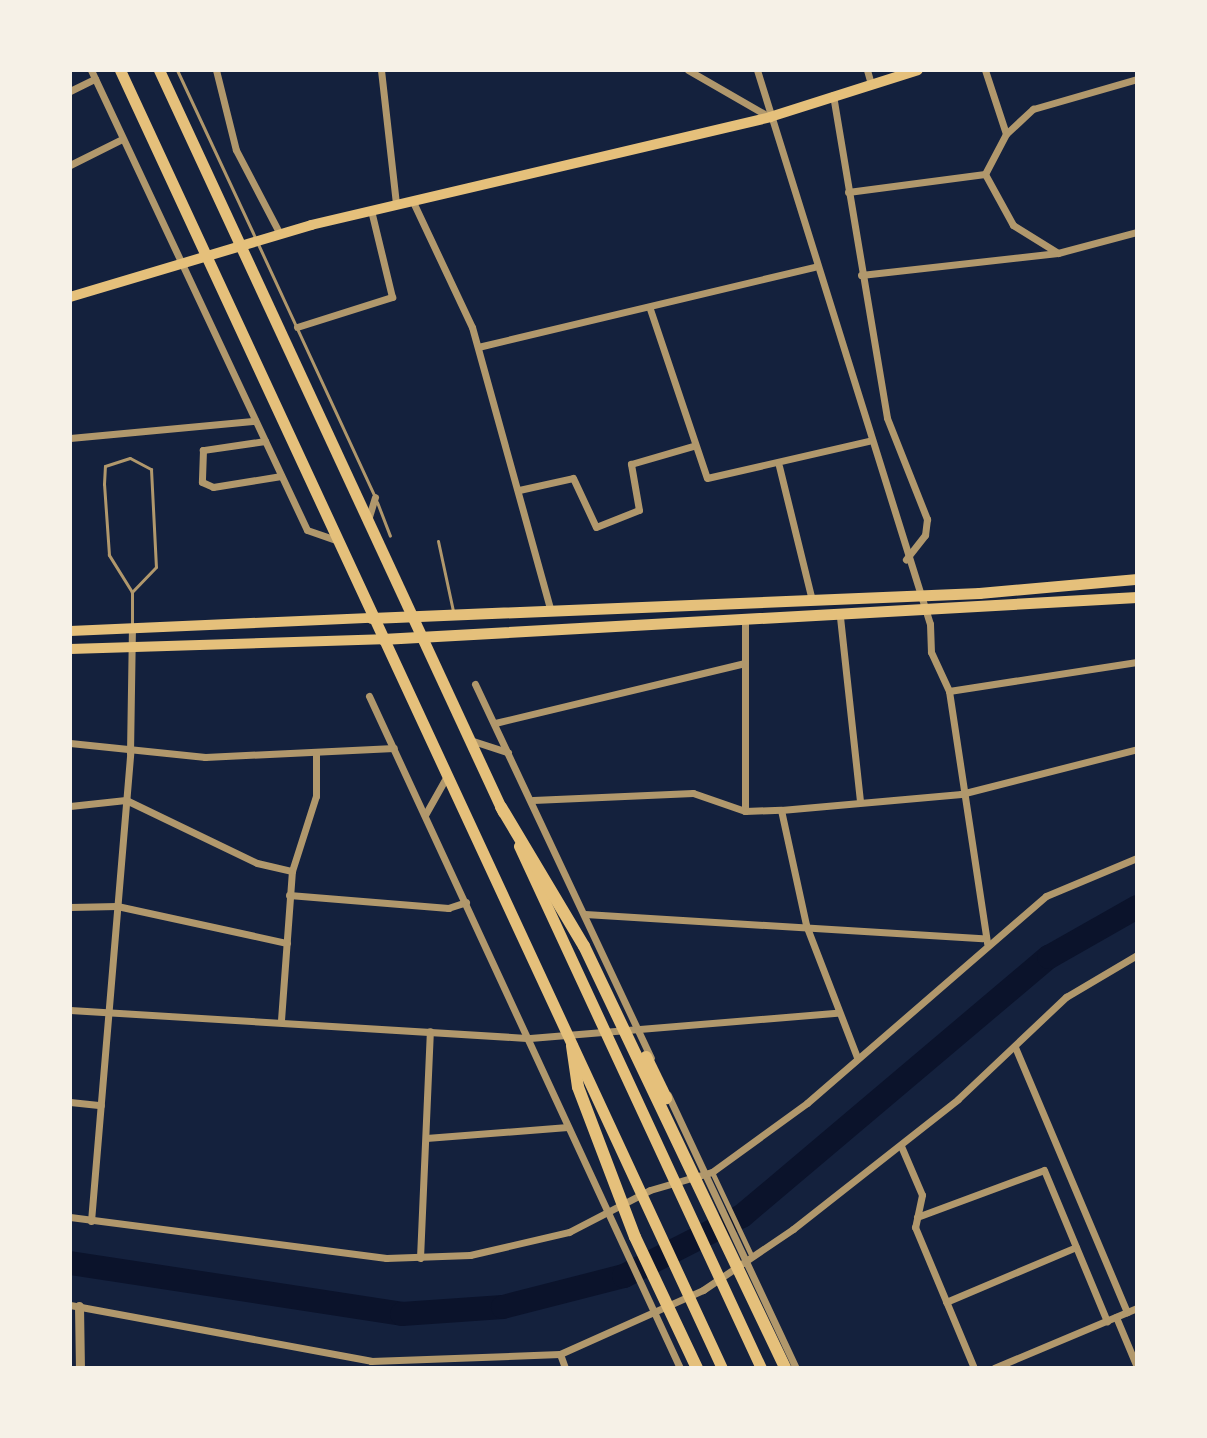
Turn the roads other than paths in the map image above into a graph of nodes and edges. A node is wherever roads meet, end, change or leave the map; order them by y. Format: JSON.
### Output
{"nodes":[{"id":1,"x":91,"y":70,"type":"edge"},
{"id":2,"x":120,"y":70,"type":"edge"},
{"id":3,"x":159,"y":70,"type":"edge"},
{"id":4,"x":177,"y":70,"type":"edge"},
{"id":5,"x":216,"y":70,"type":"edge"},
{"id":6,"x":381,"y":70,"type":"edge"},
{"id":7,"x":688,"y":70,"type":"edge"},
{"id":8,"x":757,"y":70,"type":"edge"},
{"id":9,"x":867,"y":70,"type":"edge"},
{"id":10,"x":918,"y":70,"type":"edge"},
{"id":11,"x":985,"y":70,"type":"edge"},
{"id":12,"x":95,"y":79,"type":"junction"},
{"id":13,"x":1137,"y":79,"type":"edge"},
{"id":14,"x":871,"y":84,"type":"junction"},
{"id":15,"x":70,"y":91,"type":"edge"},
{"id":16,"x":833,"y":95,"type":"junction"},
{"id":17,"x":770,"y":117,"type":"junction"},
{"id":18,"x":1006,"y":134,"type":"junction"},
{"id":19,"x":122,"y":139,"type":"junction"},
{"id":20,"x":70,"y":165,"type":"edge"},
{"id":21,"x":985,"y":174,"type":"junction"},
{"id":22,"x":848,"y":192,"type":"junction"},
{"id":23,"x":396,"y":203,"type":"junction"},
{"id":24,"x":414,"y":204,"type":"junction"},
{"id":25,"x":371,"y":210,"type":"junction"},
{"id":26,"x":1137,"y":232,"type":"edge"},
{"id":27,"x":280,"y":234,"type":"junction"},
{"id":28,"x":253,"y":242,"type":"junction"},
{"id":29,"x":1058,"y":253,"type":"junction"},
{"id":30,"x":187,"y":263,"type":"junction"},
{"id":31,"x":815,"y":267,"type":"junction"},
{"id":32,"x":861,"y":275,"type":"junction"},
{"id":33,"x":70,"y":297,"type":"edge"},
{"id":34,"x":650,"y":309,"type":"junction"},
{"id":35,"x":297,"y":327,"type":"junction"},
{"id":36,"x":478,"y":347,"type":"junction"},
{"id":37,"x":255,"y":421,"type":"junction"},
{"id":38,"x":70,"y":438,"type":"edge"},
{"id":39,"x":265,"y":441,"type":"junction"},
{"id":40,"x":869,"y":441,"type":"junction"},
{"id":41,"x":693,"y":446,"type":"junction"},
{"id":42,"x":779,"y":466,"type":"junction"},
{"id":43,"x":281,"y":476,"type":"junction"},
{"id":44,"x":519,"y":490,"type":"junction"},
{"id":45,"x":375,"y":497,"type":"junction"},
{"id":46,"x":368,"y":520,"type":"junction"},
{"id":47,"x":390,"y":536,"type":"dead end"},
{"id":48,"x":336,"y":540,"type":"junction"},
{"id":49,"x":438,"y":541,"type":"dead end"},
{"id":50,"x":906,"y":559,"type":"junction"},
{"id":51,"x":1137,"y":579,"type":"edge"},
{"id":52,"x":132,"y":592,"type":"junction"},
{"id":53,"x":919,"y":595,"type":"junction"},
{"id":54,"x":1137,"y":597,"type":"edge"},
{"id":55,"x":812,"y":600,"type":"junction"},
{"id":56,"x":551,"y":611,"type":"junction"},
{"id":57,"x":925,"y":613,"type":"junction"},
{"id":58,"x":454,"y":615,"type":"junction"},
{"id":59,"x":413,"y":616,"type":"junction"},
{"id":60,"x":840,"y":617,"type":"junction"},
{"id":61,"x":371,"y":618,"type":"junction"},
{"id":62,"x":745,"y":620,"type":"junction"},
{"id":63,"x":132,"y":629,"type":"junction"},
{"id":64,"x":70,"y":631,"type":"edge"},
{"id":65,"x":423,"y":635,"type":"junction"},
{"id":66,"x":382,"y":639,"type":"junction"},
{"id":67,"x":132,"y":648,"type":"junction"},
{"id":68,"x":70,"y":649,"type":"edge"},
{"id":69,"x":1137,"y":662,"type":"edge"},
{"id":70,"x":745,"y":663,"type":"junction"},
{"id":71,"x":476,"y":689,"type":"dead end"},
{"id":72,"x":949,"y":691,"type":"junction"},
{"id":73,"x":369,"y":696,"type":"dead end"},
{"id":74,"x":495,"y":723,"type":"junction"},
{"id":75,"x":470,"y":740,"type":"junction"},
{"id":76,"x":70,"y":743,"type":"edge"},
{"id":77,"x":394,"y":748,"type":"junction"},
{"id":78,"x":1137,"y":749,"type":"edge"},
{"id":79,"x":508,"y":752,"type":"junction"},
{"id":80,"x":130,"y":753,"type":"junction"},
{"id":81,"x":316,"y":753,"type":"junction"},
{"id":82,"x":447,"y":776,"type":"junction"},
{"id":83,"x":961,"y":794,"type":"junction"},
{"id":84,"x":126,"y":800,"type":"junction"},
{"id":85,"x":533,"y":800,"type":"junction"},
{"id":86,"x":860,"y":802,"type":"junction"},
{"id":87,"x":70,"y":806,"type":"edge"},
{"id":88,"x":501,"y":807,"type":"junction"},
{"id":89,"x":781,"y":810,"type":"junction"},
{"id":90,"x":745,"y":811,"type":"junction"},
{"id":91,"x":425,"y":815,"type":"junction"},
{"id":92,"x":1137,"y":858,"type":"edge"},
{"id":93,"x":292,"y":871,"type":"junction"},
{"id":94,"x":289,"y":895,"type":"junction"},
{"id":95,"x":466,"y":902,"type":"junction"},
{"id":96,"x":117,"y":906,"type":"junction"},
{"id":97,"x":70,"y":907,"type":"edge"},
{"id":98,"x":585,"y":914,"type":"junction"},
{"id":99,"x":806,"y":925,"type":"junction"},
{"id":100,"x":984,"y":941,"type":"junction"},
{"id":101,"x":287,"y":943,"type":"junction"},
{"id":102,"x":1137,"y":955,"type":"edge"},
{"id":103,"x":70,"y":1010,"type":"edge"},
{"id":104,"x":107,"y":1011,"type":"junction"},
{"id":105,"x":837,"y":1013,"type":"junction"},
{"id":106,"x":281,"y":1020,"type":"junction"},
{"id":107,"x":430,"y":1031,"type":"junction"},
{"id":108,"x":639,"y":1033,"type":"junction"},
{"id":109,"x":530,"y":1038,"type":"junction"},
{"id":110,"x":572,"y":1046,"type":"junction"},
{"id":111,"x":1015,"y":1047,"type":"junction"},
{"id":112,"x":857,"y":1057,"type":"junction"},
{"id":113,"x":70,"y":1102,"type":"edge"},
{"id":114,"x":101,"y":1105,"type":"junction"},
{"id":115,"x":568,"y":1127,"type":"junction"},
{"id":116,"x":426,"y":1138,"type":"junction"},
{"id":117,"x":901,"y":1146,"type":"junction"},
{"id":118,"x":704,"y":1177,"type":"junction"},
{"id":119,"x":607,"y":1216,"type":"junction"},
{"id":120,"x":70,"y":1217,"type":"edge"},
{"id":121,"x":917,"y":1217,"type":"junction"},
{"id":122,"x":91,"y":1221,"type":"junction"},
{"id":123,"x":1076,"y":1247,"type":"junction"},
{"id":124,"x":747,"y":1255,"type":"junction"},
{"id":125,"x":420,"y":1258,"type":"junction"},
{"id":126,"x":946,"y":1302,"type":"junction"},
{"id":127,"x":75,"y":1306,"type":"edge"},
{"id":128,"x":1137,"y":1308,"type":"edge"},
{"id":129,"x":1127,"y":1312,"type":"junction"},
{"id":130,"x":655,"y":1313,"type":"junction"},
{"id":131,"x":1112,"y":1319,"type":"junction"},
{"id":132,"x":560,"y":1354,"type":"junction"},
{"id":133,"x":758,"y":1362,"type":"edge"},
{"id":134,"x":371,"y":1364,"type":"edge"},
{"id":135,"x":1137,"y":1367,"type":"edge"},
{"id":136,"x":80,"y":1368,"type":"edge"},
{"id":137,"x":565,"y":1368,"type":"edge"},
{"id":138,"x":680,"y":1368,"type":"edge"},
{"id":139,"x":697,"y":1368,"type":"edge"},
{"id":140,"x":722,"y":1368,"type":"edge"},
{"id":141,"x":785,"y":1368,"type":"edge"},
{"id":142,"x":796,"y":1368,"type":"edge"},
{"id":143,"x":974,"y":1368,"type":"edge"},
{"id":144,"x":994,"y":1368,"type":"edge"}],
"edges":[{"from":1,"to":12,"type":"street"},
{"from":2,"to":48,"type":"highway"},
{"from":3,"to":46,"type":"highway"},
{"from":4,"to":28,"type":"lane"},
{"from":5,"to":27,"type":"street"},
{"from":6,"to":23,"type":"street"},
{"from":7,"to":17,"type":"street"},
{"from":8,"to":17,"type":"street"},
{"from":9,"to":14,"type":"street"},
{"from":10,"to":14,"type":"main road"},
{"from":11,"to":18,"type":"street"},
{"from":12,"to":15,"type":"street"},
{"from":12,"to":19,"type":"street"},
{"from":13,"to":18,"type":"street"},
{"from":14,"to":16,"type":"main road"},
{"from":16,"to":17,"type":"main road"},
{"from":16,"to":22,"type":"street"},
{"from":17,"to":24,"type":"main road"},
{"from":17,"to":31,"type":"street"},
{"from":18,"to":21,"type":"street"},
{"from":19,"to":20,"type":"street"},
{"from":19,"to":30,"type":"street"},
{"from":21,"to":22,"type":"street"},
{"from":21,"to":29,"type":"street"},
{"from":22,"to":32,"type":"street"},
{"from":23,"to":24,"type":"main road"},
{"from":23,"to":25,"type":"main road"},
{"from":24,"to":36,"type":"street"},
{"from":25,"to":27,"type":"main road"},
{"from":25,"to":35,"type":"street"},
{"from":26,"to":29,"type":"street"},
{"from":27,"to":28,"type":"main road"},
{"from":28,"to":30,"type":"main road"},
{"from":28,"to":35,"type":"lane"},
{"from":29,"to":32,"type":"street"},
{"from":30,"to":33,"type":"main road"},
{"from":30,"to":37,"type":"street"},
{"from":31,"to":34,"type":"street"},
{"from":31,"to":40,"type":"street"},
{"from":32,"to":50,"type":"street"},
{"from":34,"to":36,"type":"street"},
{"from":34,"to":41,"type":"street"},
{"from":35,"to":45,"type":"lane"},
{"from":36,"to":44,"type":"street"},
{"from":37,"to":38,"type":"street"},
{"from":37,"to":39,"type":"street"},
{"from":39,"to":43,"type":"street"},
{"from":39,"to":43,"type":"street"},
{"from":40,"to":42,"type":"street"},
{"from":40,"to":50,"type":"street"},
{"from":41,"to":42,"type":"street"},
{"from":41,"to":44,"type":"street"},
{"from":42,"to":55,"type":"street"},
{"from":43,"to":48,"type":"street"},
{"from":44,"to":56,"type":"street"},
{"from":45,"to":46,"type":"street"},
{"from":45,"to":47,"type":"lane"},
{"from":46,"to":59,"type":"highway"},
{"from":48,"to":61,"type":"highway"},
{"from":49,"to":58,"type":"lane"},
{"from":50,"to":53,"type":"street"},
{"from":51,"to":53,"type":"highway"},
{"from":52,"to":52,"type":"lane"},
{"from":52,"to":63,"type":"lane"},
{"from":53,"to":55,"type":"highway"},
{"from":53,"to":57,"type":"street"},
{"from":54,"to":57,"type":"highway"},
{"from":55,"to":56,"type":"highway"},
{"from":56,"to":58,"type":"highway"},
{"from":57,"to":60,"type":"highway"},
{"from":57,"to":72,"type":"street"},
{"from":58,"to":59,"type":"highway"},
{"from":59,"to":61,"type":"highway"},
{"from":59,"to":65,"type":"highway"},
{"from":60,"to":62,"type":"highway"},
{"from":60,"to":86,"type":"street"},
{"from":61,"to":63,"type":"main road"},
{"from":61,"to":66,"type":"highway"},
{"from":62,"to":65,"type":"highway"},
{"from":62,"to":70,"type":"street"},
{"from":63,"to":64,"type":"main road"},
{"from":63,"to":67,"type":"street"},
{"from":65,"to":66,"type":"highway"},
{"from":65,"to":75,"type":"highway"},
{"from":66,"to":67,"type":"main road"},
{"from":66,"to":82,"type":"highway"},
{"from":67,"to":68,"type":"main road"},
{"from":67,"to":80,"type":"street"},
{"from":69,"to":72,"type":"street"},
{"from":70,"to":74,"type":"street"},
{"from":70,"to":90,"type":"street"},
{"from":71,"to":74,"type":"street"},
{"from":72,"to":83,"type":"street"},
{"from":73,"to":77,"type":"street"},
{"from":74,"to":79,"type":"street"},
{"from":75,"to":79,"type":"street"},
{"from":75,"to":88,"type":"highway"},
{"from":76,"to":80,"type":"street"},
{"from":77,"to":81,"type":"street"},
{"from":77,"to":91,"type":"street"},
{"from":78,"to":83,"type":"street"},
{"from":79,"to":85,"type":"street"},
{"from":80,"to":81,"type":"street"},
{"from":80,"to":84,"type":"street"},
{"from":81,"to":93,"type":"street"},
{"from":82,"to":91,"type":"street"},
{"from":82,"to":110,"type":"highway"},
{"from":83,"to":86,"type":"street"},
{"from":83,"to":100,"type":"street"},
{"from":84,"to":87,"type":"street"},
{"from":84,"to":93,"type":"street"},
{"from":84,"to":96,"type":"street"},
{"from":85,"to":90,"type":"street"},
{"from":85,"to":98,"type":"street"},
{"from":86,"to":89,"type":"street"},
{"from":88,"to":118,"type":"highway"},
{"from":88,"to":133,"type":"highway"},
{"from":89,"to":90,"type":"street"},
{"from":89,"to":99,"type":"street"},
{"from":91,"to":95,"type":"street"},
{"from":92,"to":100,"type":"street"},
{"from":93,"to":94,"type":"street"},
{"from":94,"to":95,"type":"street"},
{"from":94,"to":101,"type":"street"},
{"from":95,"to":109,"type":"street"},
{"from":96,"to":97,"type":"street"},
{"from":96,"to":101,"type":"street"},
{"from":96,"to":104,"type":"street"},
{"from":98,"to":99,"type":"street"},
{"from":98,"to":108,"type":"street"},
{"from":99,"to":100,"type":"street"},
{"from":99,"to":105,"type":"street"},
{"from":100,"to":112,"type":"street"},
{"from":101,"to":106,"type":"street"},
{"from":102,"to":111,"type":"street"},
{"from":103,"to":104,"type":"street"},
{"from":104,"to":106,"type":"street"},
{"from":104,"to":114,"type":"street"},
{"from":105,"to":108,"type":"street"},
{"from":105,"to":112,"type":"street"},
{"from":106,"to":107,"type":"street"},
{"from":107,"to":109,"type":"street"},
{"from":107,"to":116,"type":"street"},
{"from":108,"to":109,"type":"street"},
{"from":108,"to":118,"type":"street"},
{"from":109,"to":115,"type":"street"},
{"from":110,"to":139,"type":"highway"},
{"from":110,"to":140,"type":"highway"},
{"from":111,"to":117,"type":"street"},
{"from":111,"to":129,"type":"street"},
{"from":112,"to":118,"type":"street"},
{"from":113,"to":114,"type":"street"},
{"from":114,"to":122,"type":"street"},
{"from":115,"to":116,"type":"street"},
{"from":115,"to":119,"type":"street"},
{"from":116,"to":125,"type":"street"},
{"from":117,"to":121,"type":"street"},
{"from":117,"to":124,"type":"street"},
{"from":118,"to":119,"type":"street"},
{"from":118,"to":124,"type":"street"},
{"from":118,"to":141,"type":"highway"},
{"from":119,"to":125,"type":"street"},
{"from":119,"to":130,"type":"street"},
{"from":120,"to":122,"type":"street"},
{"from":121,"to":123,"type":"street"},
{"from":121,"to":126,"type":"street"},
{"from":122,"to":125,"type":"street"},
{"from":123,"to":126,"type":"street"},
{"from":123,"to":131,"type":"street"},
{"from":124,"to":130,"type":"street"},
{"from":124,"to":142,"type":"street"},
{"from":126,"to":143,"type":"street"},
{"from":127,"to":134,"type":"street"},
{"from":127,"to":136,"type":"street"},
{"from":128,"to":129,"type":"street"},
{"from":129,"to":131,"type":"street"},
{"from":130,"to":132,"type":"street"},
{"from":130,"to":138,"type":"street"},
{"from":131,"to":135,"type":"street"},
{"from":131,"to":144,"type":"street"},
{"from":132,"to":134,"type":"street"},
{"from":132,"to":137,"type":"street"}]}
